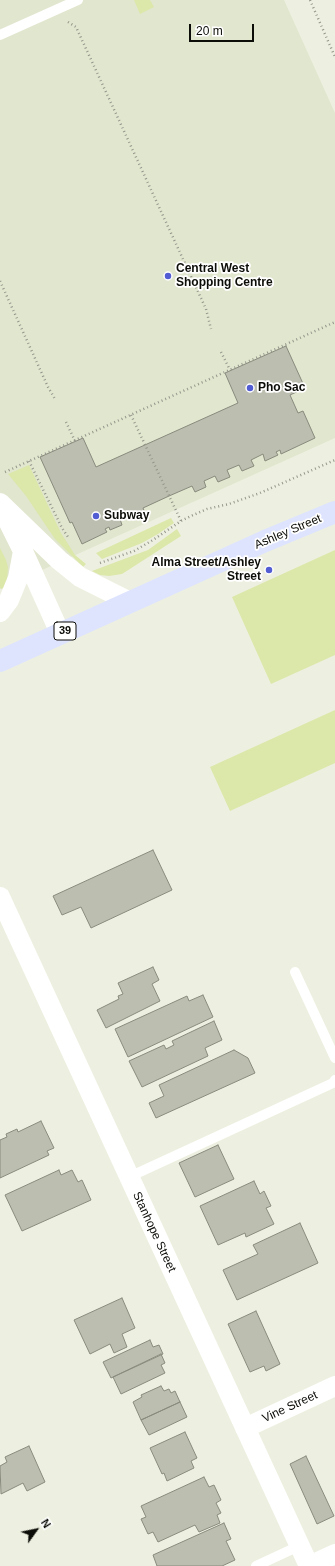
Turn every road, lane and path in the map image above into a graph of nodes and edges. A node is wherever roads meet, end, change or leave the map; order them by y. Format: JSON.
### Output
{"nodes":[{"id":1,"x":78,"y":0,"type":"edge"},
{"id":2,"x":310,"y":0,"type":"edge"},
{"id":3,"x":52,"y":11,"type":"junction"},
{"id":4,"x":0,"y":36,"type":"edge"},
{"id":5,"x":335,"y":56,"type":"edge"},
{"id":6,"x":0,"y":281,"type":"edge"},
{"id":7,"x":335,"y":322,"type":"edge"},
{"id":8,"x":211,"y":329,"type":"dead end"},
{"id":9,"x":221,"y":352,"type":"dead end"},
{"id":10,"x":230,"y":370,"type":"junction"},
{"id":11,"x":56,"y":399,"type":"dead end"},
{"id":12,"x":131,"y":415,"type":"junction"},
{"id":13,"x":66,"y":422,"type":"dead end"},
{"id":14,"x":75,"y":441,"type":"junction"},
{"id":15,"x":335,"y":460,"type":"edge"},
{"id":16,"x":30,"y":461,"type":"junction"},
{"id":17,"x":5,"y":472,"type":"dead end"},
{"id":18,"x":0,"y":504,"type":"edge"},
{"id":19,"x":335,"y":512,"type":"edge"},
{"id":20,"x":181,"y":521,"type":"junction"},
{"id":21,"x":70,"y":541,"type":"dead end"},
{"id":22,"x":23,"y":551,"type":"junction"},
{"id":23,"x":97,"y":563,"type":"dead end"},
{"id":24,"x":130,"y":602,"type":"junction"},
{"id":25,"x":0,"y":612,"type":"edge"},
{"id":26,"x":60,"y":633,"type":"junction"},
{"id":27,"x":0,"y":660,"type":"edge"},
{"id":28,"x":0,"y":897,"type":"edge"},
{"id":29,"x":295,"y":972,"type":"dead end"},
{"id":30,"x":335,"y":1058,"type":"edge"},
{"id":31,"x":335,"y":1080,"type":"edge"},
{"id":32,"x":129,"y":1178,"type":"junction"},
{"id":33,"x":335,"y":1386,"type":"edge"},
{"id":34,"x":245,"y":1428,"type":"junction"},
{"id":35,"x":299,"y":1546,"type":"junction"},
{"id":36,"x":335,"y":1554,"type":"edge"},
{"id":37,"x":256,"y":1566,"type":"edge"},
{"id":38,"x":309,"y":1566,"type":"edge"}],
"edges":[{"from":1,"to":3,"type":"lane"},
{"from":2,"to":5,"type":"path"},
{"from":3,"to":4,"type":"lane"},
{"from":3,"to":8,"type":"path"},
{"from":6,"to":11,"type":"path"},
{"from":7,"to":10,"type":"path"},
{"from":9,"to":10,"type":"path"},
{"from":10,"to":12,"type":"path"},
{"from":12,"to":14,"type":"path"},
{"from":12,"to":20,"type":"path"},
{"from":13,"to":14,"type":"path"},
{"from":14,"to":16,"type":"path"},
{"from":15,"to":20,"type":"path"},
{"from":16,"to":17,"type":"path"},
{"from":16,"to":21,"type":"path"},
{"from":18,"to":22,"type":"street"},
{"from":18,"to":24,"type":"street"},
{"from":19,"to":24,"type":"main road","name":"Ashley Street","number":"39"},
{"from":20,"to":23,"type":"path"},
{"from":22,"to":25,"type":"street"},
{"from":22,"to":26,"type":"street"},
{"from":24,"to":26,"type":"main road","name":"Ashley Street","number":"39"},
{"from":26,"to":27,"type":"main road","name":"Ashley Street","number":"39"},
{"from":28,"to":32,"type":"street","name":"Stanhope Street"},
{"from":29,"to":30,"type":"lane"},
{"from":31,"to":32,"type":"lane"},
{"from":32,"to":34,"type":"street","name":"Stanhope Street"},
{"from":33,"to":34,"type":"street","name":"Vine Street"},
{"from":34,"to":35,"type":"street","name":"Stanhope Street"},
{"from":35,"to":37,"type":"lane"},
{"from":35,"to":38,"type":"street","name":"Stanhope Street"},
{"from":36,"to":38,"type":"street"}]}
